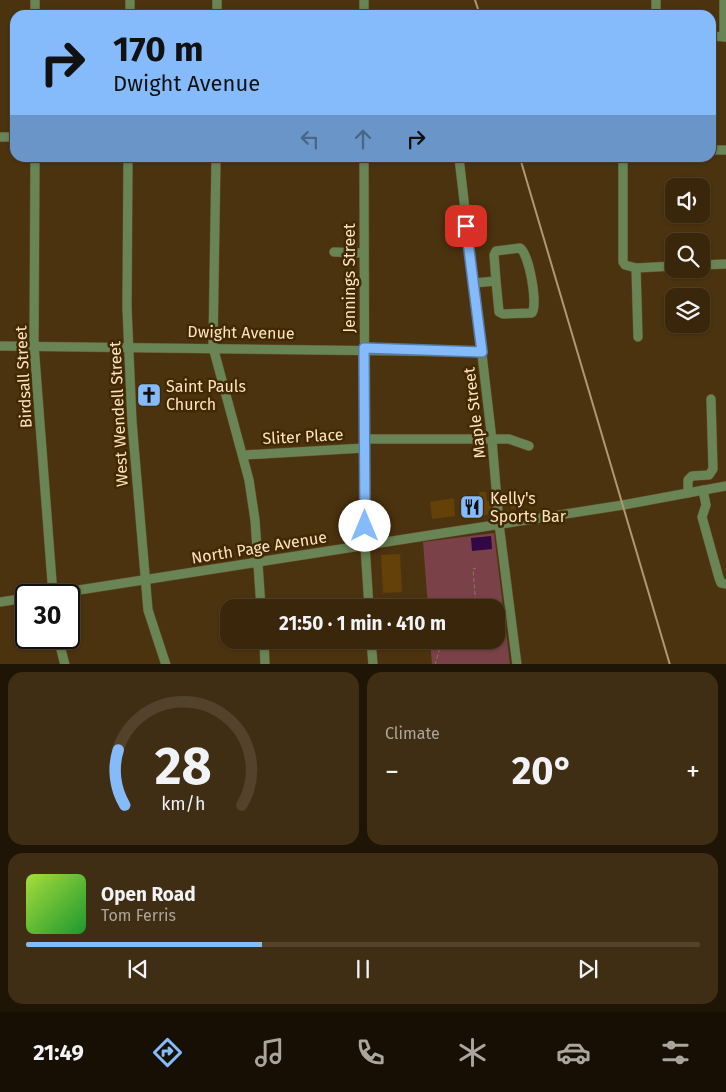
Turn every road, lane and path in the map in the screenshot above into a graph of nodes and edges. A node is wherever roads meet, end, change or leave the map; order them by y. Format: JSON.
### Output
{"nodes":[{"id":1,"x":724,"y":0,"type":"edge"},
{"id":2,"x":725,"y":37,"type":"edge"},
{"id":3,"x":35,"y":162,"type":"edge"},
{"id":4,"x":128,"y":162,"type":"edge"},
{"id":5,"x":216,"y":162,"type":"edge"},
{"id":6,"x":364,"y":162,"type":"edge"},
{"id":7,"x":459,"y":162,"type":"edge"},
{"id":8,"x":623,"y":162,"type":"edge"},
{"id":9,"x":334,"y":252,"type":"dead end"},
{"id":10,"x":364,"y":253,"type":"junction"},
{"id":11,"x":726,"y":264,"type":"edge"},
{"id":12,"x":710,"y":265,"type":"edge"},
{"id":13,"x":665,"y":266,"type":"edge"},
{"id":14,"x":636,"y":268,"type":"junction"},
{"id":15,"x":496,"y":281,"type":"junction"},
{"id":16,"x":474,"y":283,"type":"junction"},
{"id":17,"x":638,"y":337,"type":"dead end"},
{"id":18,"x":34,"y":345,"type":"junction"},
{"id":19,"x":0,"y":346,"type":"edge"},
{"id":20,"x":128,"y":346,"type":"junction"},
{"id":21,"x":213,"y":346,"type":"junction"},
{"id":22,"x":364,"y":348,"type":"junction"},
{"id":23,"x":482,"y":352,"type":"junction"},
{"id":24,"x":711,"y":399,"type":"dead end"},
{"id":25,"x":492,"y":440,"type":"junction"},
{"id":26,"x":364,"y":444,"type":"junction"},
{"id":27,"x":529,"y":446,"type":"dead end"},
{"id":28,"x":244,"y":455,"type":"junction"},
{"id":29,"x":726,"y":486,"type":"edge"},
{"id":30,"x":703,"y":490,"type":"junction"},
{"id":31,"x":688,"y":493,"type":"junction"},
{"id":32,"x":499,"y":524,"type":"junction"},
{"id":33,"x":365,"y":545,"type":"junction"},
{"id":34,"x":258,"y":562,"type":"junction"},
{"id":35,"x":476,"y":568,"type":"dead end"},
{"id":36,"x":144,"y":580,"type":"junction"},
{"id":37,"x":50,"y":584,"type":"edge"},
{"id":38,"x":726,"y":584,"type":"edge"},
{"id":39,"x":80,"y":590,"type":"edge"},
{"id":40,"x":260,"y":599,"type":"edge"},
{"id":41,"x":368,"y":599,"type":"edge"},
{"id":42,"x":475,"y":599,"type":"edge"},
{"id":43,"x":15,"y":600,"type":"edge"},
{"id":44,"x":0,"y":602,"type":"edge"},
{"id":45,"x":61,"y":649,"type":"edge"},
{"id":46,"x":264,"y":649,"type":"edge"},
{"id":47,"x":372,"y":649,"type":"edge"},
{"id":48,"x":439,"y":649,"type":"edge"},
{"id":49,"x":65,"y":664,"type":"edge"},
{"id":50,"x":166,"y":664,"type":"edge"},
{"id":51,"x":265,"y":664,"type":"edge"},
{"id":52,"x":373,"y":664,"type":"edge"},
{"id":53,"x":435,"y":664,"type":"edge"},
{"id":54,"x":517,"y":664,"type":"edge"}],
"edges":[{"from":1,"to":2,"type":"street"},
{"from":3,"to":18,"type":"street","name":"Birdsall Street"},
{"from":4,"to":20,"type":"street","name":"West Wendell Street"},
{"from":5,"to":21,"type":"street"},
{"from":6,"to":10,"type":"street","name":"Jennings Street"},
{"from":7,"to":16,"type":"street","name":"Maple Street"},
{"from":8,"to":14,"type":"street"},
{"from":9,"to":10,"type":"street"},
{"from":10,"to":22,"type":"street","name":"Jennings Street"},
{"from":11,"to":12,"type":"street"},
{"from":13,"to":14,"type":"street"},
{"from":14,"to":17,"type":"street"},
{"from":15,"to":15,"type":"street"},
{"from":15,"to":16,"type":"street"},
{"from":16,"to":23,"type":"street","name":"Maple Street"},
{"from":18,"to":19,"type":"street","name":"Dwight Avenue"},
{"from":18,"to":20,"type":"street","name":"Dwight Avenue"},
{"from":18,"to":37,"type":"street","name":"Birdsall Street"},
{"from":20,"to":21,"type":"street","name":"Dwight Avenue"},
{"from":20,"to":36,"type":"street","name":"West Wendell Street"},
{"from":21,"to":22,"type":"street","name":"Dwight Avenue"},
{"from":21,"to":28,"type":"street"},
{"from":22,"to":23,"type":"street","name":"Dwight Avenue"},
{"from":22,"to":26,"type":"street","name":"Jennings Street"},
{"from":23,"to":25,"type":"street","name":"Maple Street"},
{"from":24,"to":31,"type":"street"},
{"from":25,"to":26,"type":"street","name":"Sliter Place"},
{"from":25,"to":27,"type":"street","name":"Sliter Place"},
{"from":25,"to":32,"type":"street","name":"Maple Street"},
{"from":26,"to":28,"type":"street","name":"Sliter Place"},
{"from":26,"to":33,"type":"street","name":"Jennings Street"},
{"from":28,"to":34,"type":"street"},
{"from":29,"to":30,"type":"street","name":"North Page Avenue"},
{"from":30,"to":31,"type":"street","name":"North Page Avenue"},
{"from":30,"to":38,"type":"street"},
{"from":31,"to":32,"type":"street","name":"North Page Avenue"},
{"from":32,"to":33,"type":"street","name":"North Page Avenue"},
{"from":32,"to":54,"type":"street","name":"Maple Street"},
{"from":33,"to":34,"type":"street","name":"North Page Avenue"},
{"from":33,"to":41,"type":"street","name":"Jennings Street"},
{"from":34,"to":36,"type":"street","name":"North Page Avenue"},
{"from":34,"to":40,"type":"street"},
{"from":35,"to":42,"type":"path"},
{"from":36,"to":39,"type":"street","name":"North Page Avenue"},
{"from":36,"to":50,"type":"street","name":"West Wendell Street"},
{"from":43,"to":44,"type":"street"},
{"from":45,"to":49,"type":"street"},
{"from":46,"to":51,"type":"street"},
{"from":47,"to":52,"type":"street"},
{"from":48,"to":53,"type":"path"}]}
